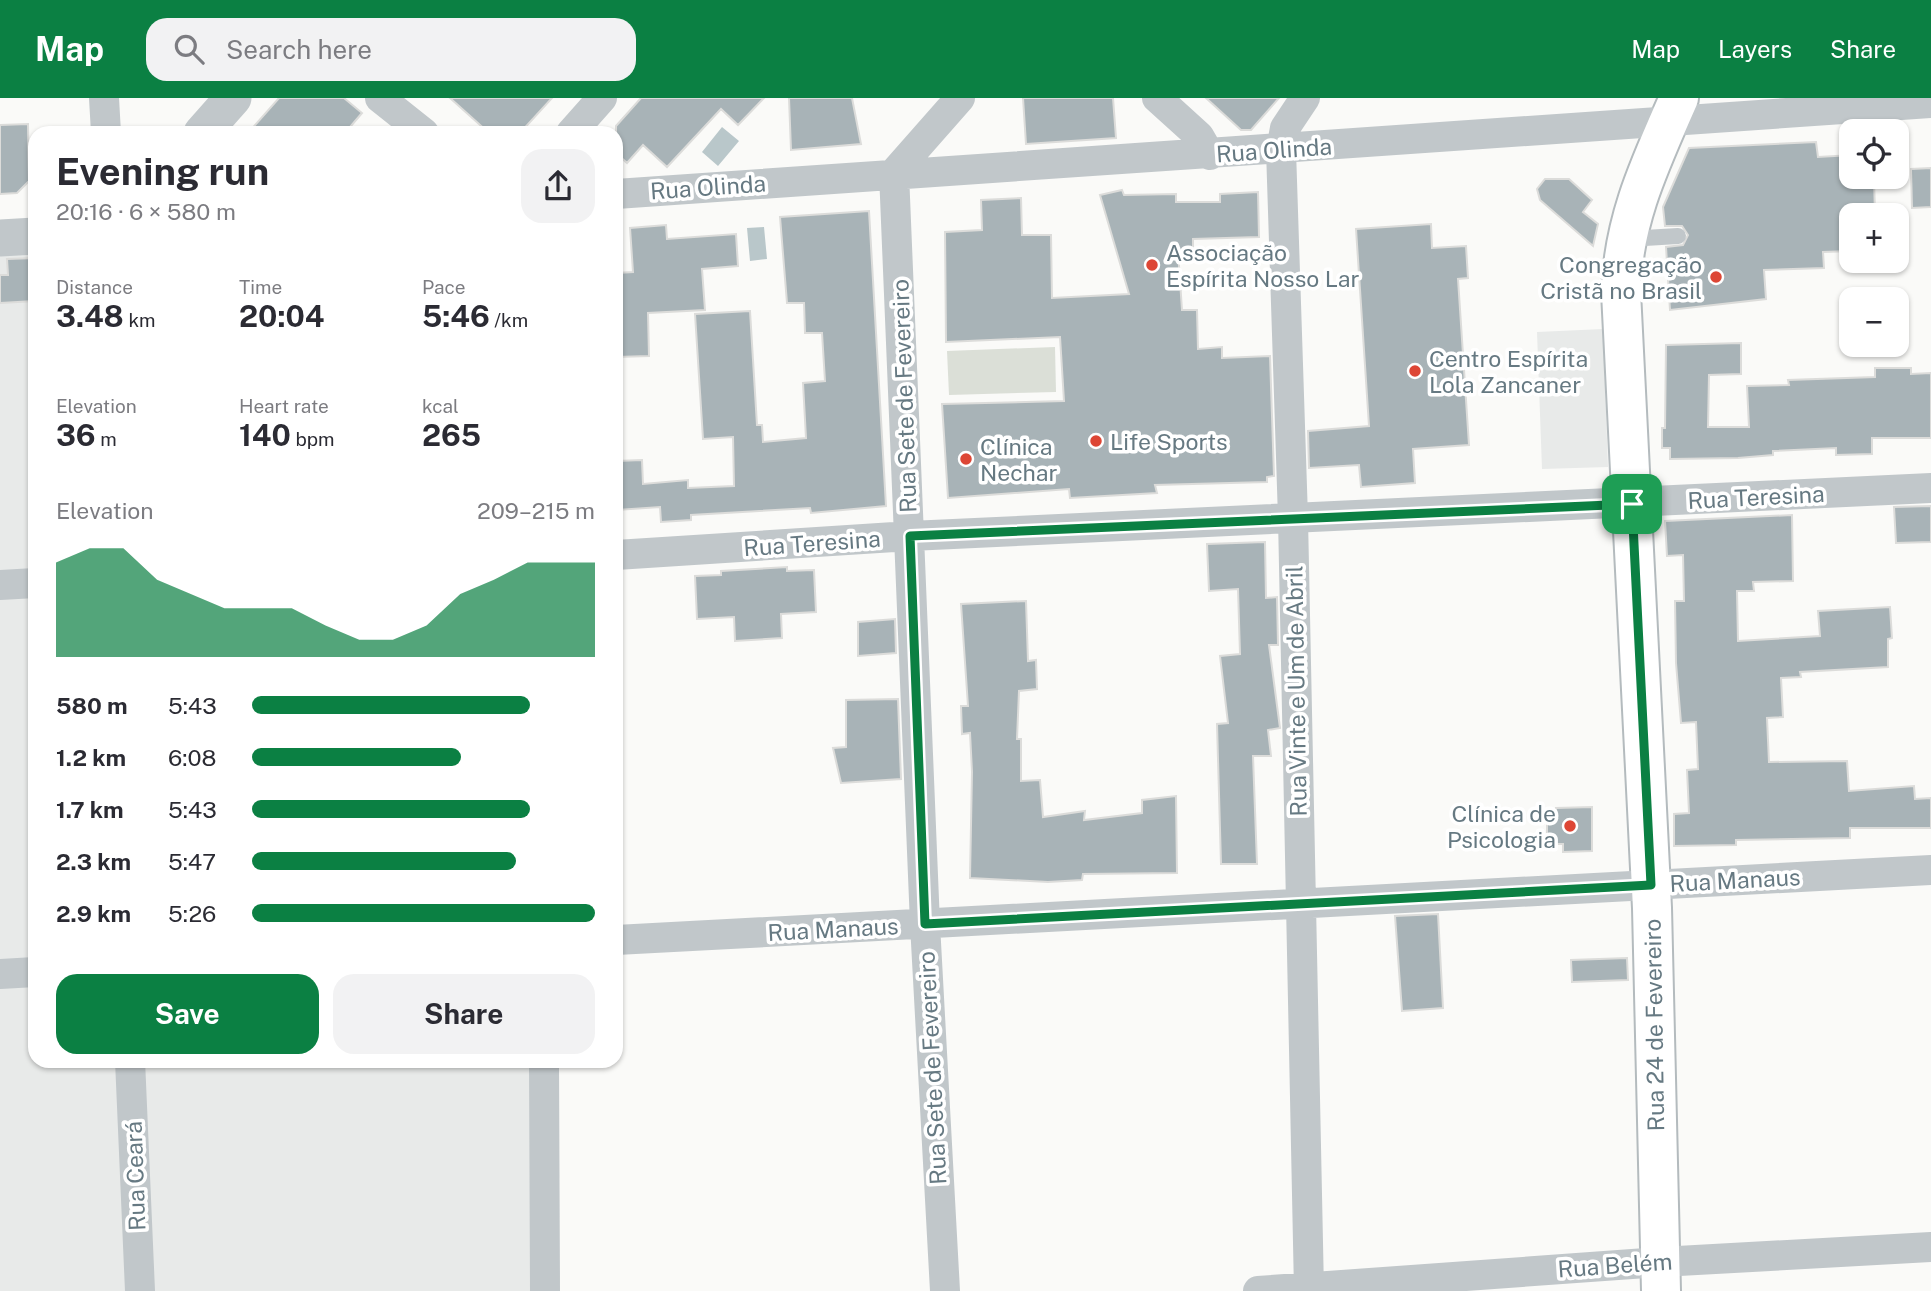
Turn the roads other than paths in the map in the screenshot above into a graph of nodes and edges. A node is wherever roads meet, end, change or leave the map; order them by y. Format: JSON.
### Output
{"nodes":[{"id":1,"x":104,"y":98,"type":"edge"},
{"id":2,"x":233,"y":98,"type":"edge"},
{"id":3,"x":380,"y":98,"type":"edge"},
{"id":4,"x":602,"y":98,"type":"edge"},
{"id":5,"x":960,"y":98,"type":"edge"},
{"id":6,"x":1157,"y":98,"type":"edge"},
{"id":7,"x":1305,"y":98,"type":"edge"},
{"id":8,"x":1931,"y":103,"type":"edge"},
{"id":9,"x":1673,"y":110,"type":"edge"},
{"id":10,"x":106,"y":126,"type":"edge"},
{"id":11,"x":208,"y":126,"type":"edge"},
{"id":12,"x":415,"y":126,"type":"edge"},
{"id":13,"x":577,"y":126,"type":"edge"},
{"id":14,"x":1281,"y":150,"type":"junction"},
{"id":15,"x":1210,"y":155,"type":"junction"},
{"id":16,"x":894,"y":173,"type":"junction"},
{"id":17,"x":623,"y":193,"type":"edge"},
{"id":18,"x":28,"y":236,"type":"edge"},
{"id":19,"x":1678,"y":236,"type":"dead end"},
{"id":20,"x":0,"y":237,"type":"edge"},
{"id":21,"x":1626,"y":239,"type":"junction"},
{"id":22,"x":1931,"y":488,"type":"edge"},
{"id":23,"x":1632,"y":504,"type":"junction"},
{"id":24,"x":1293,"y":518,"type":"junction"},
{"id":25,"x":910,"y":536,"type":"junction"},
{"id":26,"x":623,"y":555,"type":"edge"},
{"id":27,"x":28,"y":583,"type":"edge"},
{"id":28,"x":0,"y":585,"type":"edge"},
{"id":29,"x":1931,"y":870,"type":"edge"},
{"id":30,"x":1651,"y":885,"type":"junction"},
{"id":31,"x":1301,"y":902,"type":"junction"},
{"id":32,"x":925,"y":924,"type":"junction"},
{"id":33,"x":623,"y":940,"type":"edge"},
{"id":34,"x":28,"y":972,"type":"edge"},
{"id":35,"x":0,"y":974,"type":"edge"},
{"id":36,"x":130,"y":1068,"type":"edge"},
{"id":37,"x":544,"y":1068,"type":"edge"},
{"id":38,"x":1931,"y":1247,"type":"edge"},
{"id":39,"x":1661,"y":1276,"type":"edge"},
{"id":40,"x":1309,"y":1289,"type":"edge"},
{"id":41,"x":140,"y":1291,"type":"edge"},
{"id":42,"x":545,"y":1291,"type":"edge"},
{"id":43,"x":945,"y":1291,"type":"edge"},
{"id":44,"x":1258,"y":1291,"type":"edge"}],
"edges":[{"from":1,"to":10,"type":"street"},
{"from":2,"to":11,"type":"street"},
{"from":3,"to":12,"type":"street"},
{"from":4,"to":13,"type":"street"},
{"from":5,"to":16,"type":"street"},
{"from":6,"to":15,"type":"street"},
{"from":7,"to":14,"type":"street","name":"Rua Vinte e Um de Abril"},
{"from":8,"to":9,"type":"street","name":"Rua Olinda"},
{"from":9,"to":14,"type":"street","name":"Rua Olinda"},
{"from":9,"to":21,"type":"main road","name":"Rua 24 de Fevereiro"},
{"from":14,"to":15,"type":"street","name":"Rua Olinda"},
{"from":14,"to":24,"type":"street","name":"Rua Vinte e Um de Abril"},
{"from":15,"to":16,"type":"street","name":"Rua Olinda"},
{"from":16,"to":17,"type":"street","name":"Rua Olinda"},
{"from":16,"to":25,"type":"street","name":"Rua Sete de Fevereiro"},
{"from":18,"to":20,"type":"street"},
{"from":19,"to":21,"type":"lane"},
{"from":21,"to":23,"type":"main road","name":"Rua 24 de Fevereiro"},
{"from":22,"to":23,"type":"street","name":"Rua Teresina"},
{"from":23,"to":24,"type":"street","name":"Rua Teresina"},
{"from":23,"to":30,"type":"main road","name":"Rua 24 de Fevereiro"},
{"from":24,"to":25,"type":"street","name":"Rua Teresina"},
{"from":24,"to":31,"type":"street","name":"Rua Vinte e Um de Abril"},
{"from":25,"to":26,"type":"street","name":"Rua Teresina"},
{"from":25,"to":32,"type":"street","name":"Rua Sete de Fevereiro"},
{"from":27,"to":28,"type":"street"},
{"from":29,"to":30,"type":"street","name":"Rua Manaus"},
{"from":30,"to":31,"type":"street","name":"Rua Manaus"},
{"from":30,"to":39,"type":"main road","name":"Rua 24 de Fevereiro"},
{"from":31,"to":32,"type":"street","name":"Rua Manaus"},
{"from":31,"to":40,"type":"street","name":"Rua Vinte e Um de Abril"},
{"from":32,"to":33,"type":"street","name":"Rua Manaus"},
{"from":32,"to":43,"type":"street","name":"Rua Sete de Fevereiro"},
{"from":34,"to":35,"type":"street"},
{"from":36,"to":41,"type":"street","name":"Rua Ceará"},
{"from":37,"to":42,"type":"street"},
{"from":38,"to":39,"type":"street","name":"Rua Belém"},
{"from":39,"to":40,"type":"street","name":"Rua Belém"},
{"from":40,"to":44,"type":"street","name":"Rua Belém"}]}
